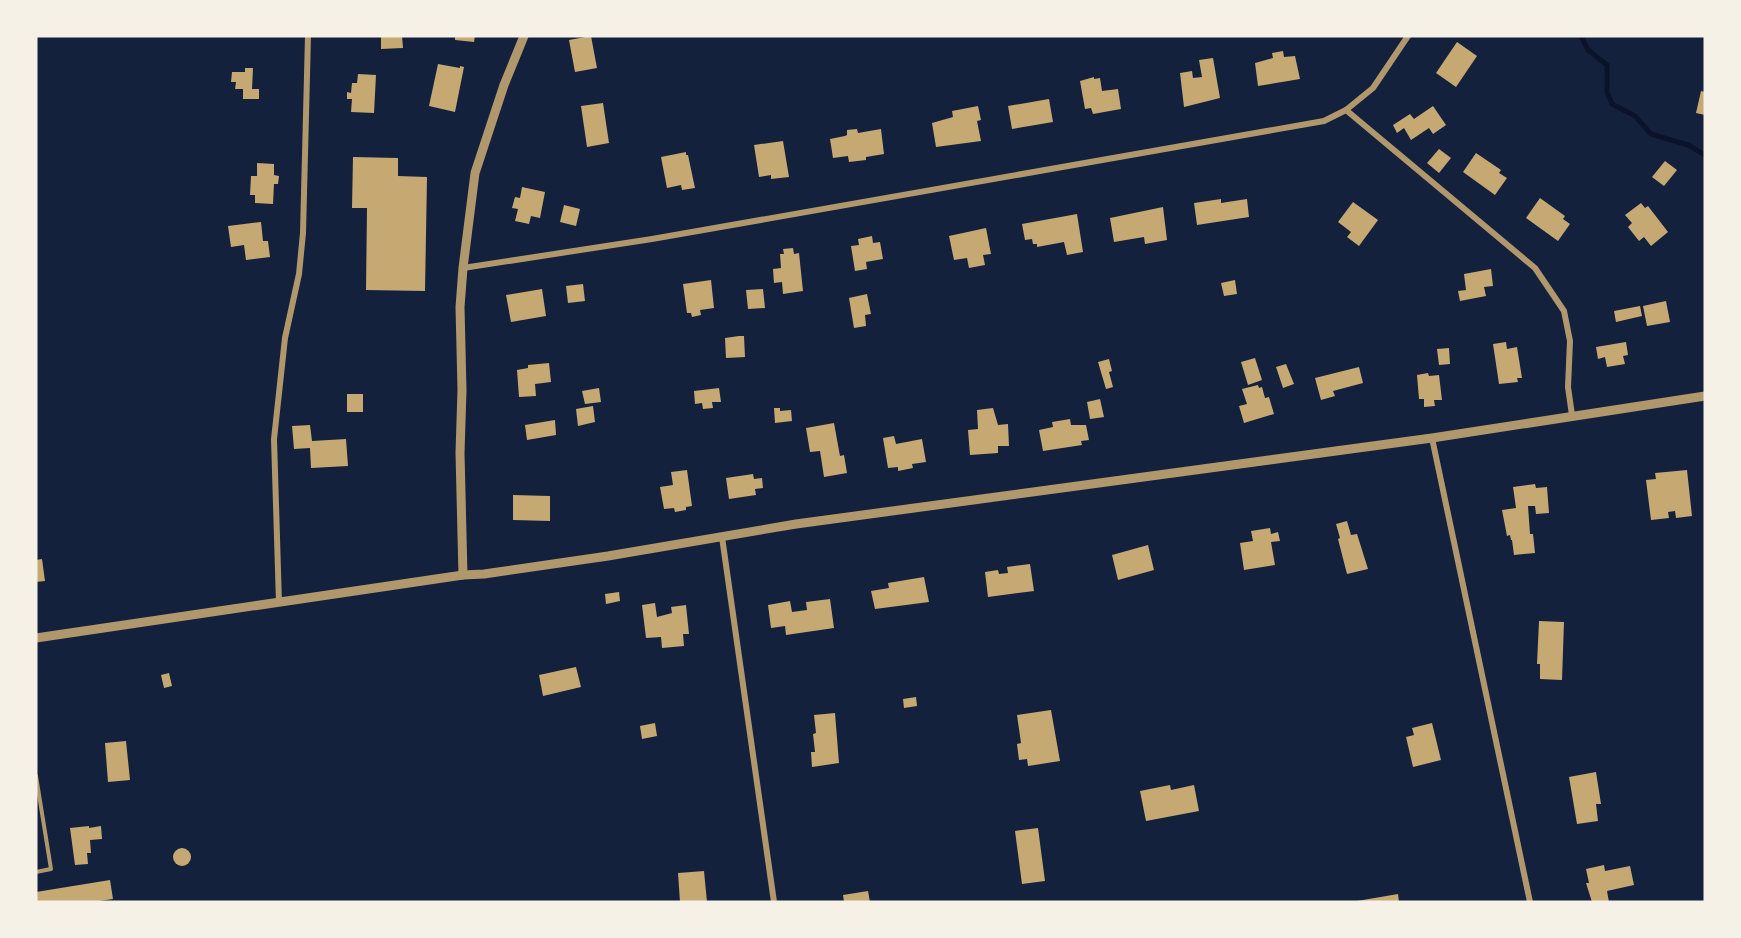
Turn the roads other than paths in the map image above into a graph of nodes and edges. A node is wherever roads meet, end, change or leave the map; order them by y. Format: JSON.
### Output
{"nodes":[{"id":1,"x":308,"y":36,"type":"edge"},
{"id":2,"x":525,"y":36,"type":"edge"},
{"id":3,"x":1408,"y":36,"type":"edge"},
{"id":4,"x":1346,"y":110,"type":"junction"},
{"id":5,"x":463,"y":268,"type":"junction"},
{"id":6,"x":1705,"y":396,"type":"edge"},
{"id":7,"x":1572,"y":415,"type":"junction"},
{"id":8,"x":1432,"y":438,"type":"junction"},
{"id":9,"x":722,"y":537,"type":"junction"},
{"id":10,"x":463,"y":575,"type":"junction"},
{"id":11,"x":279,"y":603,"type":"junction"},
{"id":12,"x":36,"y":638,"type":"edge"},
{"id":13,"x":36,"y":776,"type":"edge"},
{"id":14,"x":36,"y":872,"type":"edge"},
{"id":15,"x":774,"y":902,"type":"edge"},
{"id":16,"x":1530,"y":902,"type":"edge"}],
"edges":[{"from":1,"to":11,"type":"street"},
{"from":2,"to":5,"type":"street"},
{"from":3,"to":4,"type":"street"},
{"from":4,"to":5,"type":"street"},
{"from":4,"to":7,"type":"street"},
{"from":5,"to":10,"type":"street"},
{"from":6,"to":7,"type":"street"},
{"from":7,"to":8,"type":"street"},
{"from":8,"to":9,"type":"street"},
{"from":8,"to":16,"type":"street"},
{"from":9,"to":10,"type":"street"},
{"from":9,"to":15,"type":"street"},
{"from":10,"to":11,"type":"street"},
{"from":11,"to":12,"type":"street"},
{"from":13,"to":14,"type":"lane"}]}
